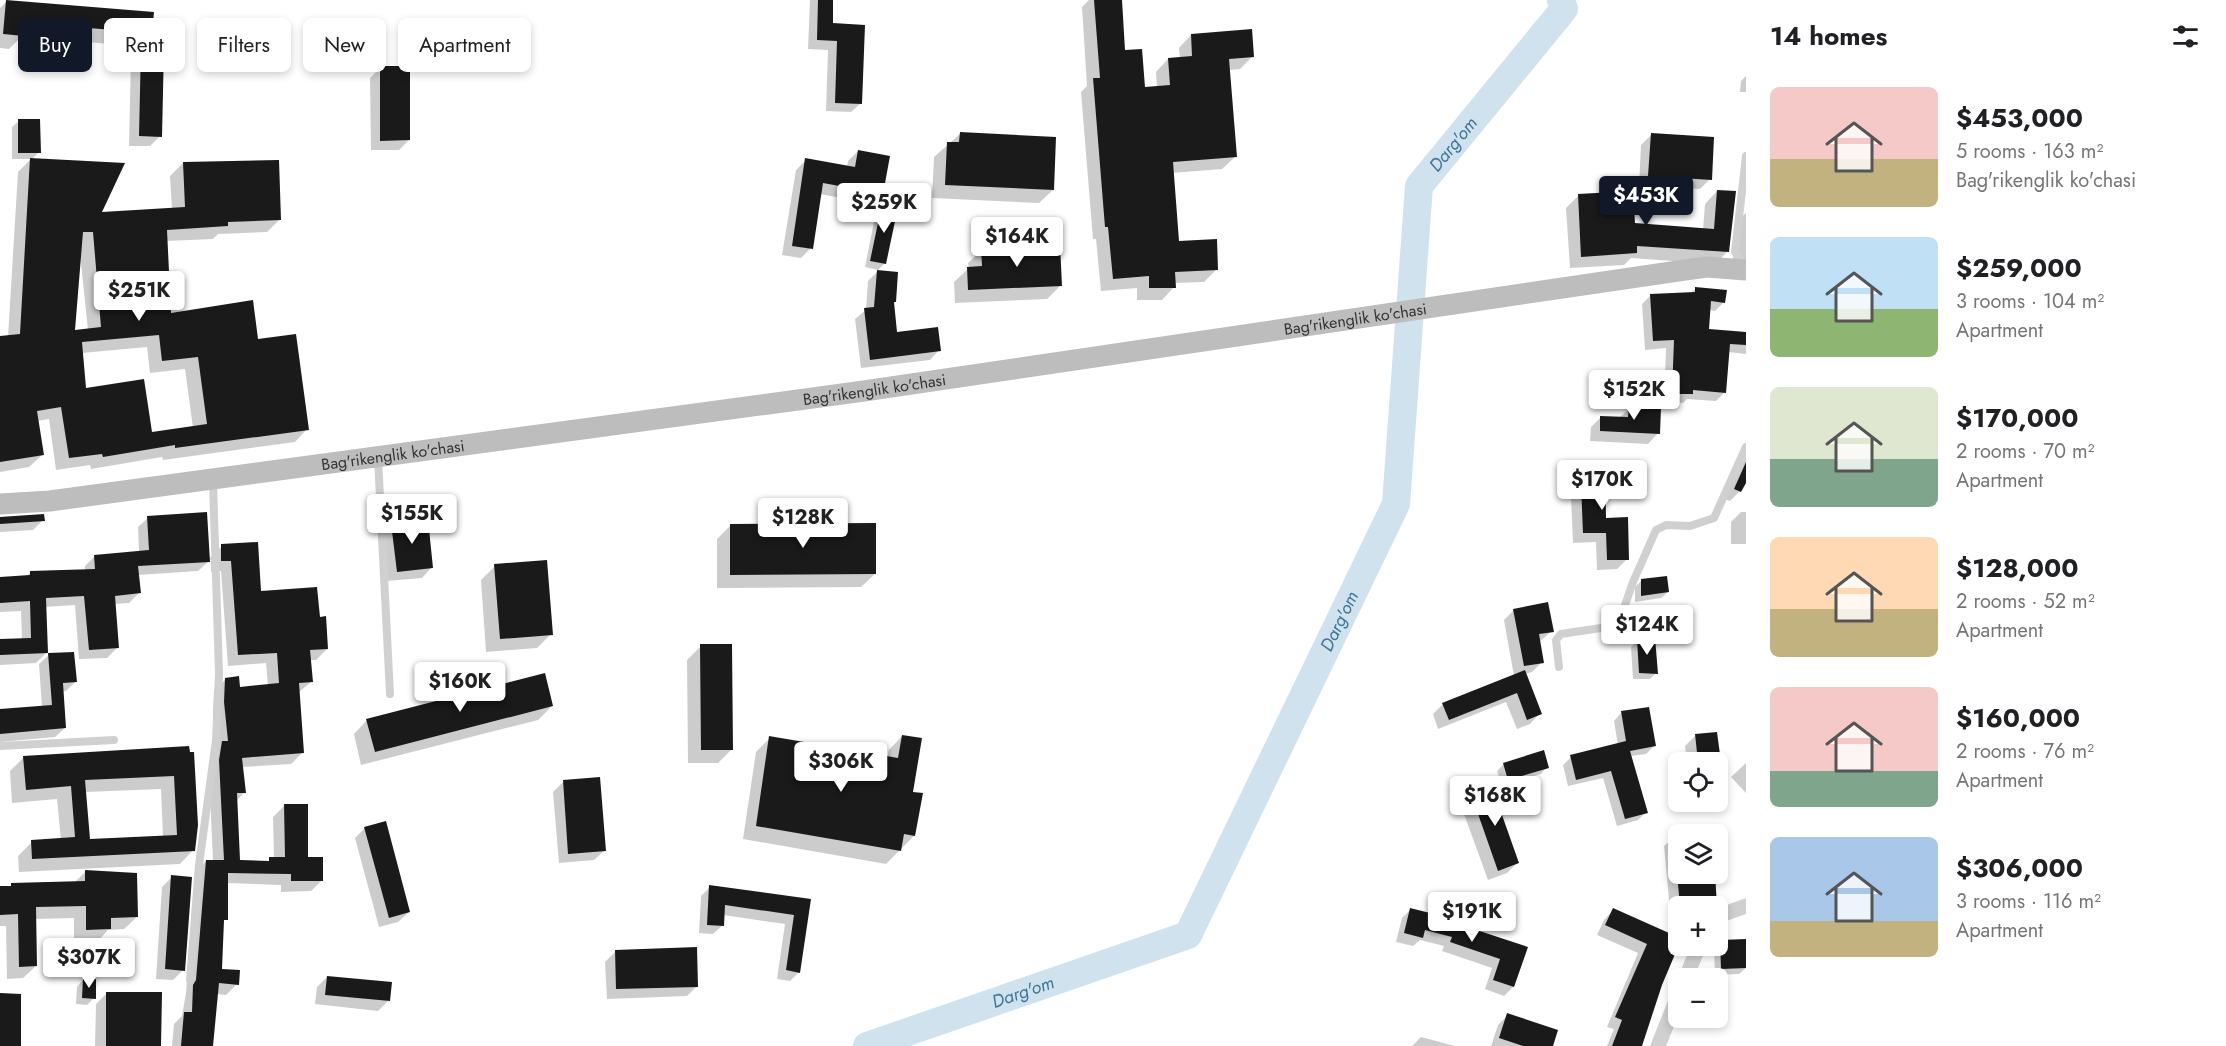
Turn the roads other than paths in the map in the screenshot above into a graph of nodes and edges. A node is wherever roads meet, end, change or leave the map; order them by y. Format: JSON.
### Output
{"nodes":[{"id":1,"x":1746,"y":156,"type":"edge"},
{"id":2,"x":1745,"y":269,"type":"edge"},
{"id":3,"x":1746,"y":447,"type":"edge"},
{"id":4,"x":378,"y":457,"type":"junction"},
{"id":5,"x":213,"y":480,"type":"junction"},
{"id":6,"x":0,"y":504,"type":"edge"},
{"id":7,"x":1559,"y":667,"type":"dead end"},
{"id":8,"x":390,"y":694,"type":"dead end"},
{"id":9,"x":114,"y":740,"type":"dead end"},
{"id":10,"x":0,"y":746,"type":"edge"},
{"id":11,"x":1746,"y":906,"type":"edge"},
{"id":12,"x":1728,"y":912,"type":"edge"},
{"id":13,"x":190,"y":980,"type":"dead end"},
{"id":14,"x":1668,"y":1021,"type":"edge"},
{"id":15,"x":1658,"y":1046,"type":"edge"}],
"edges":[{"from":1,"to":2,"type":"lane"},
{"from":2,"to":4,"type":"main road","name":"Bag'rikenglik ko'chasi"},
{"from":3,"to":7,"type":"lane"},
{"from":4,"to":5,"type":"main road","name":"Bag'rikenglik ko'chasi"},
{"from":4,"to":8,"type":"lane"},
{"from":5,"to":6,"type":"main road","name":"Bag'rikenglik ko'chasi"},
{"from":5,"to":13,"type":"lane"},
{"from":9,"to":10,"type":"lane"},
{"from":11,"to":12,"type":"street"},
{"from":14,"to":15,"type":"street"}]}
